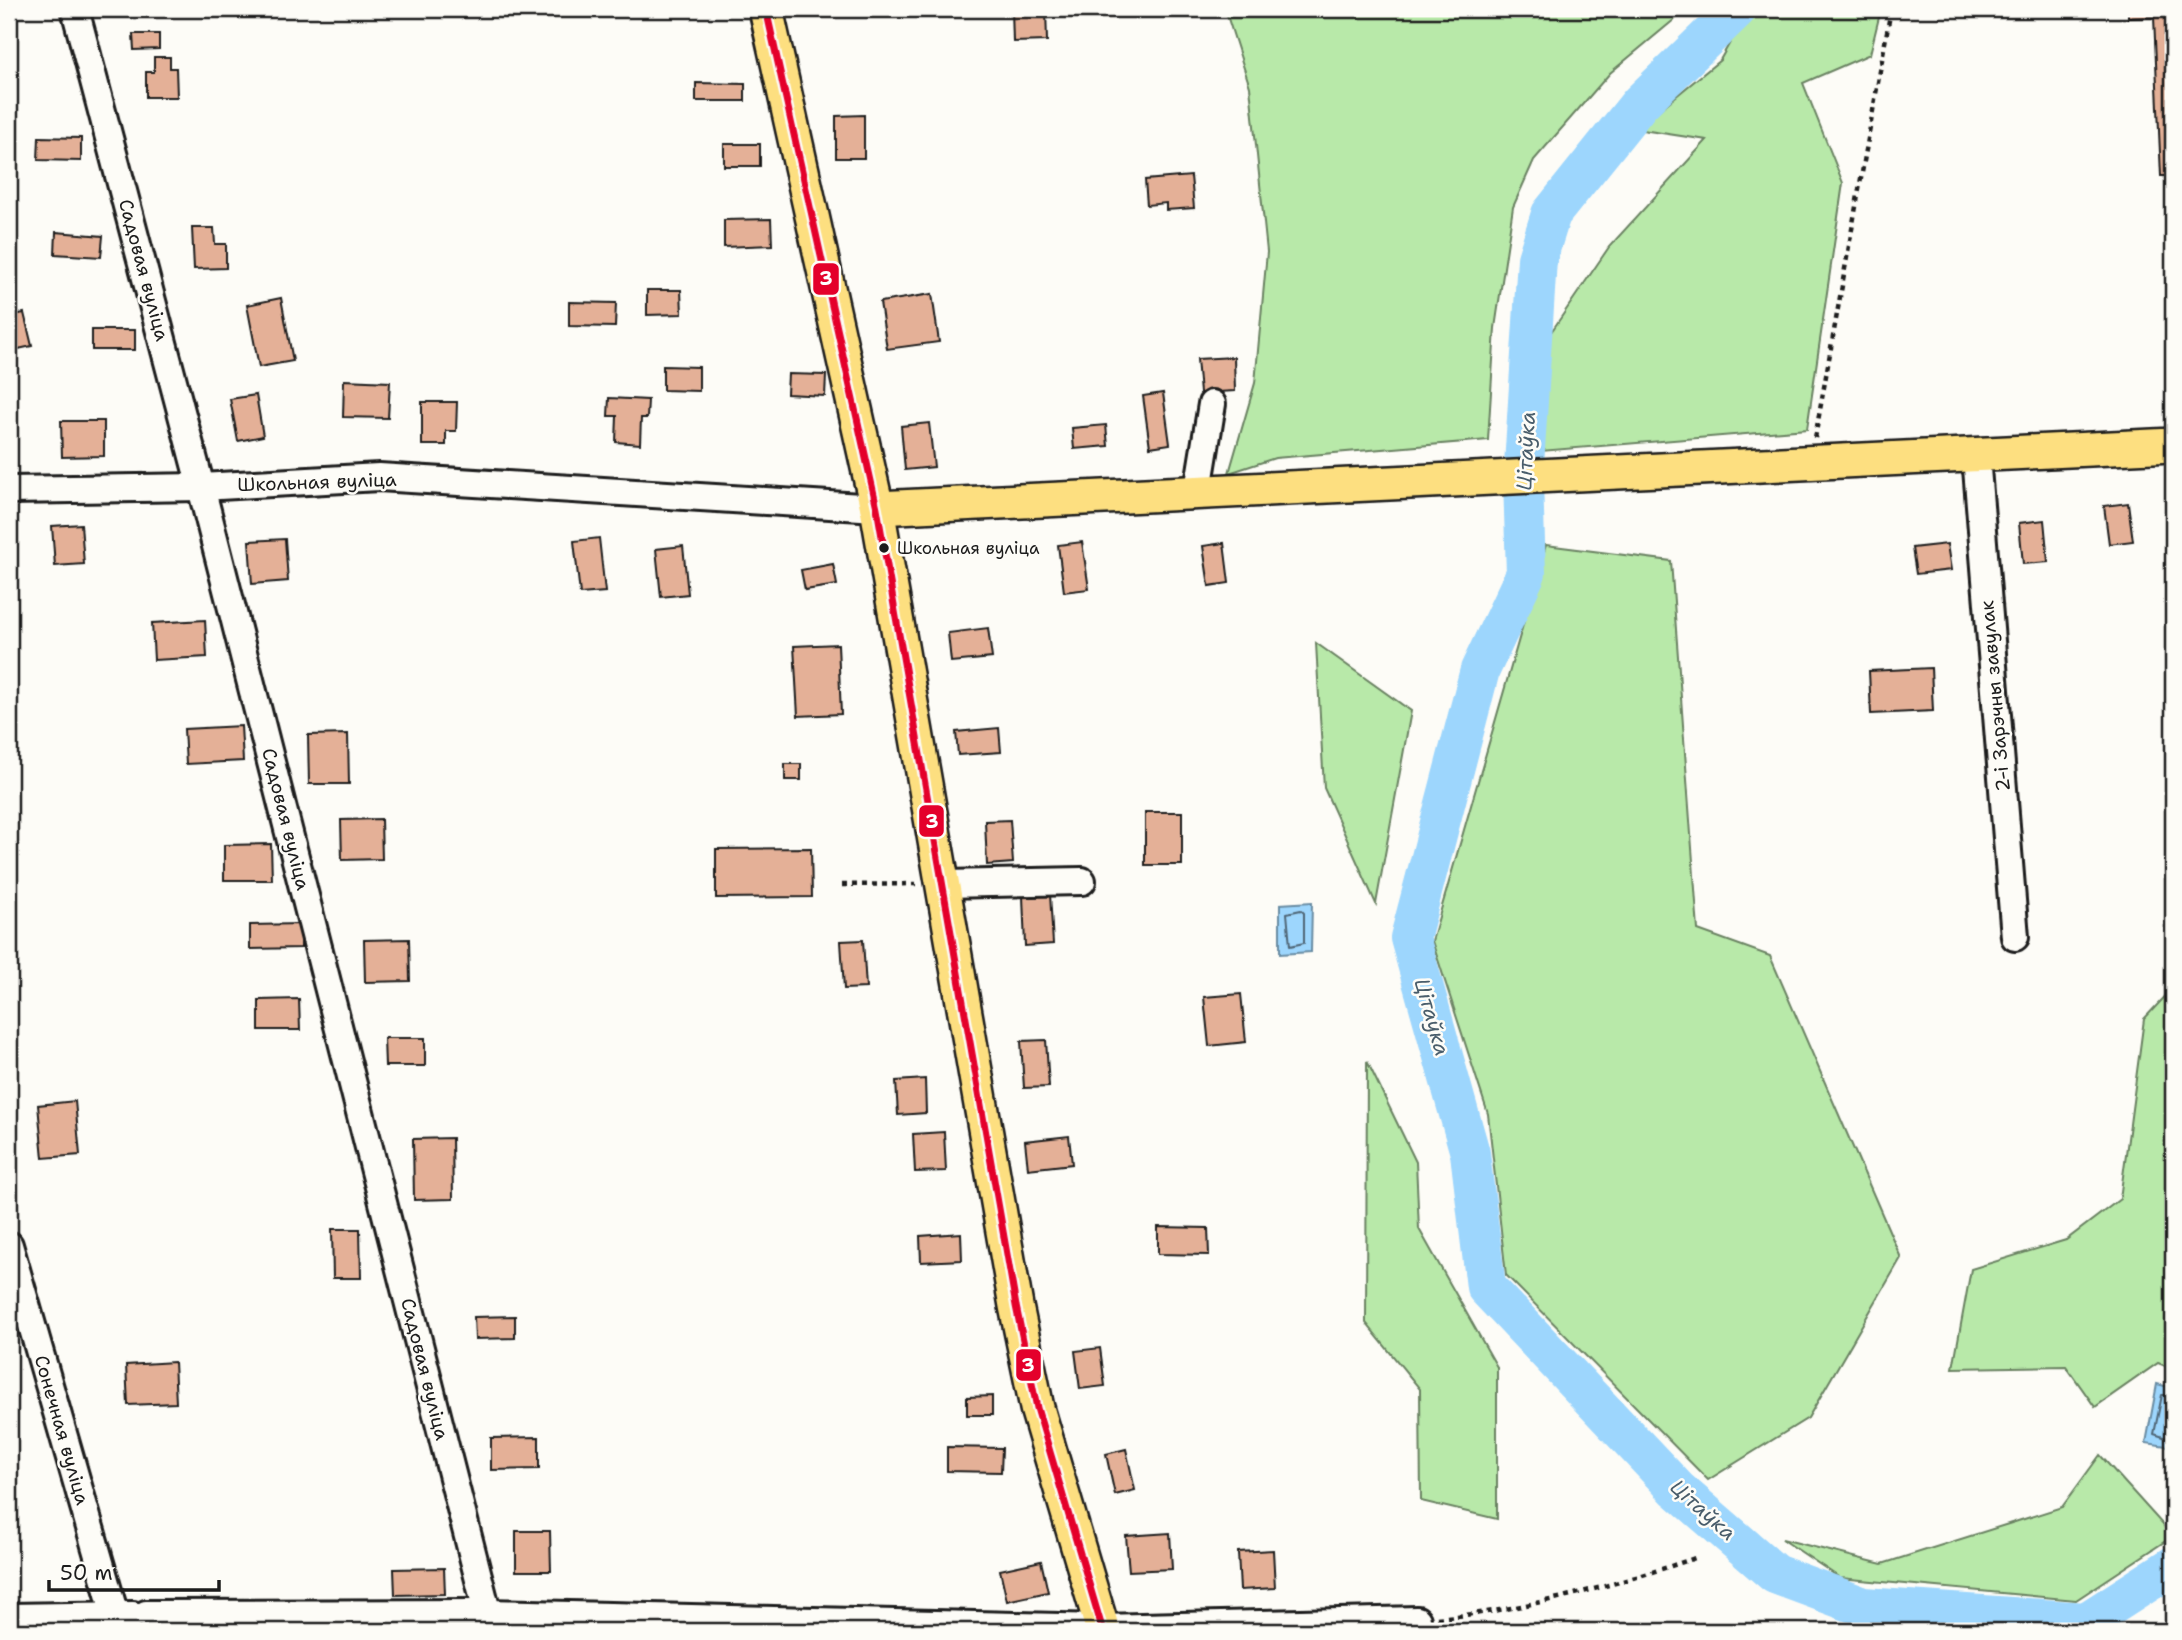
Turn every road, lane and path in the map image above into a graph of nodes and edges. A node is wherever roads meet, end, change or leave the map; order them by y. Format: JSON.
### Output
{"nodes":[{"id":1,"x":75,"y":9,"type":"edge"},
{"id":2,"x":766,"y":9,"type":"edge"},
{"id":3,"x":1891,"y":9,"type":"edge"},
{"id":4,"x":1212,"y":404,"type":"dead end"},
{"id":5,"x":2173,"y":445,"type":"edge"},
{"id":6,"x":1976,"y":456,"type":"junction"},
{"id":7,"x":1811,"y":463,"type":"junction"},
{"id":8,"x":201,"y":487,"type":"junction"},
{"id":9,"x":9,"y":490,"type":"edge"},
{"id":10,"x":1205,"y":490,"type":"junction"},
{"id":11,"x":877,"y":508,"type":"junction"},
{"id":12,"x":1082,"y":881,"type":"dead end"},
{"id":13,"x":945,"y":884,"type":"junction"},
{"id":14,"x":842,"y":885,"type":"dead end"},
{"id":15,"x":2015,"y":937,"type":"dead end"},
{"id":16,"x":9,"y":1245,"type":"edge"},
{"id":17,"x":1698,"y":1556,"type":"dead end"},
{"id":18,"x":115,"y":1615,"type":"junction"},
{"id":19,"x":9,"y":1617,"type":"edge"},
{"id":20,"x":1417,"y":1620,"type":"joint"},
{"id":21,"x":490,"y":1622,"type":"edge"},
{"id":22,"x":143,"y":1623,"type":"edge"},
{"id":23,"x":1102,"y":1630,"type":"edge"}],
"edges":[{"from":1,"to":8,"type":"street","name":"Садовая вуліца"},
{"from":2,"to":11,"type":"main road"},
{"from":3,"to":7,"type":"path"},
{"from":4,"to":10,"type":"street"},
{"from":5,"to":6,"type":"main road","name":"Школьная вуліца"},
{"from":6,"to":7,"type":"main road","name":"Школьная вуліца"},
{"from":6,"to":15,"type":"street","name":"2-і Зарэчны завулак"},
{"from":7,"to":10,"type":"main road","name":"Школьная вуліца"},
{"from":8,"to":9,"type":"street","name":"Школьная вуліца"},
{"from":8,"to":11,"type":"street","name":"Школьная вуліца"},
{"from":8,"to":21,"type":"street","name":"Садовая вуліца"},
{"from":10,"to":11,"type":"main road","name":"Школьная вуліца"},
{"from":11,"to":13,"type":"main road"},
{"from":12,"to":13,"type":"street"},
{"from":13,"to":14,"type":"path"},
{"from":13,"to":23,"type":"main road"},
{"from":16,"to":18,"type":"street","name":"Сонечная вуліца"},
{"from":17,"to":20,"type":"path"},
{"from":18,"to":19,"type":"street"},
{"from":18,"to":22,"type":"street"},
{"from":20,"to":23,"type":"street"},
{"from":21,"to":22,"type":"street"},
{"from":21,"to":23,"type":"street"}]}
